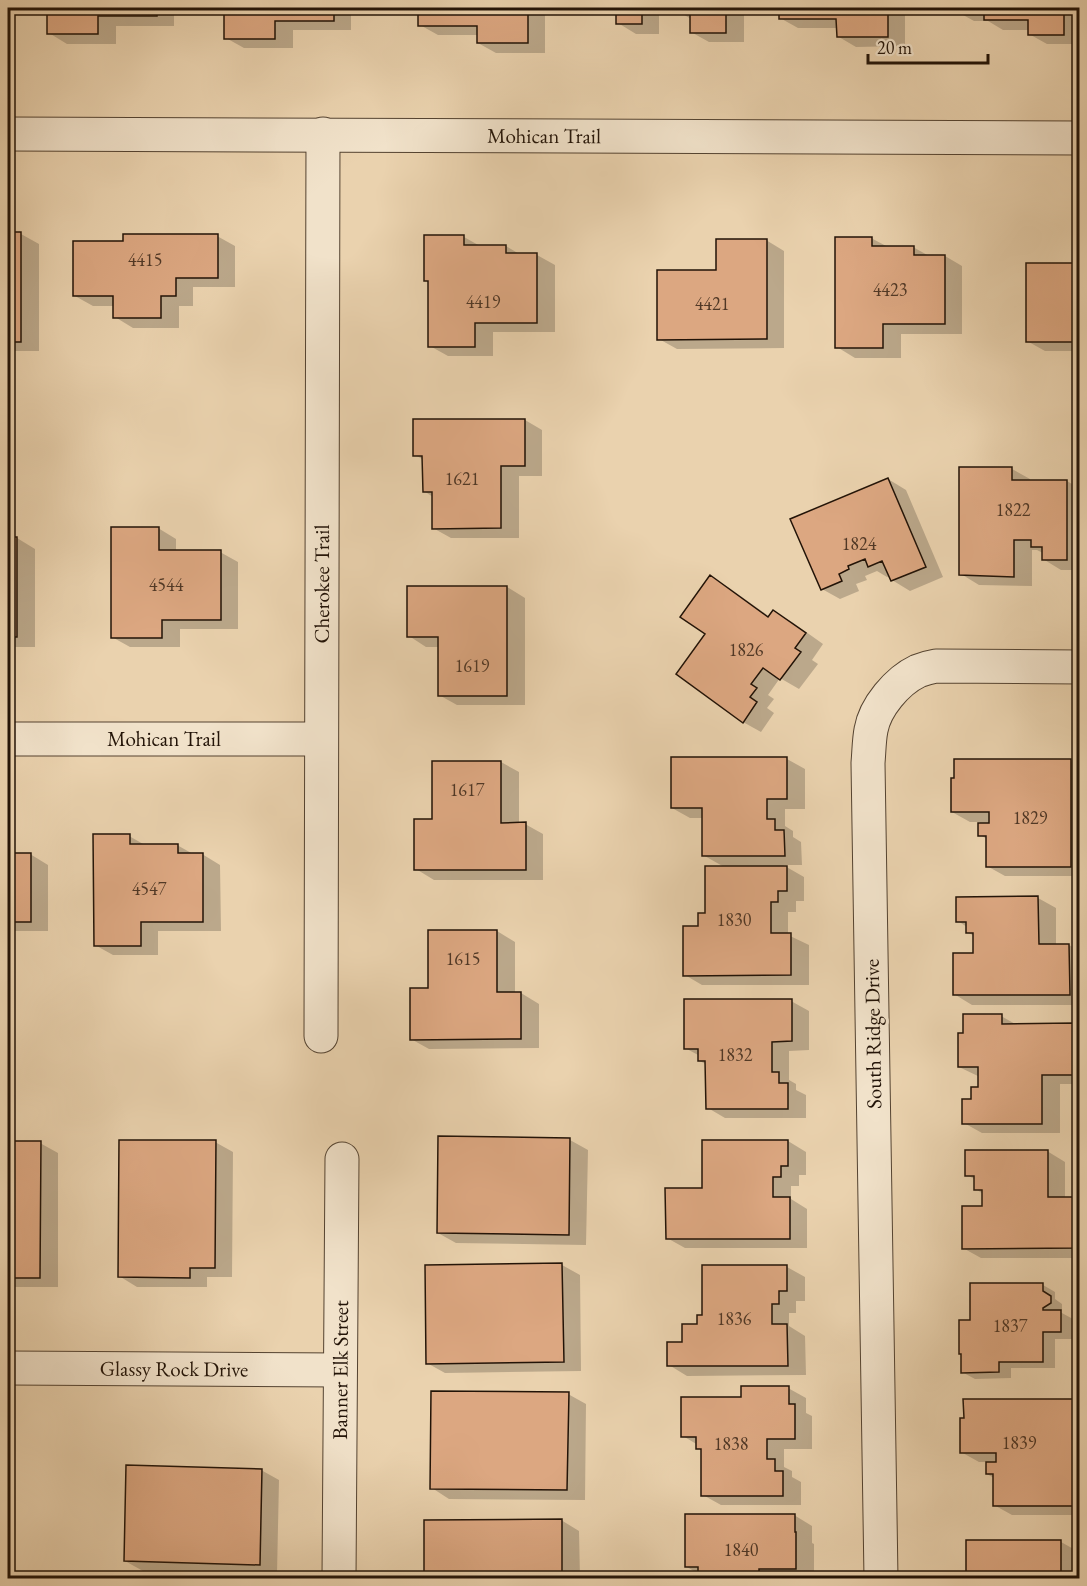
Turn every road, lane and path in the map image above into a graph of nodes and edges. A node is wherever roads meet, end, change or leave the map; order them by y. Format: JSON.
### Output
{"nodes":[{"id":1,"x":8,"y":134,"type":"edge"},
{"id":2,"x":323,"y":134,"type":"junction"},
{"id":3,"x":1080,"y":138,"type":"edge"},
{"id":4,"x":1080,"y":667,"type":"edge"},
{"id":5,"x":8,"y":739,"type":"edge"},
{"id":6,"x":321,"y":739,"type":"junction"},
{"id":7,"x":321,"y":1036,"type":"dead end"},
{"id":8,"x":342,"y":1159,"type":"dead end"},
{"id":9,"x":8,"y":1368,"type":"edge"},
{"id":10,"x":340,"y":1370,"type":"junction"},
{"id":11,"x":339,"y":1578,"type":"edge"},
{"id":12,"x":881,"y":1578,"type":"edge"}],
"edges":[{"from":1,"to":2,"type":"street","name":"Mohican Trail"},
{"from":2,"to":3,"type":"street","name":"Mohican Trail"},
{"from":2,"to":6,"type":"street","name":"Cherokee Trail"},
{"from":4,"to":12,"type":"street","name":"South Ridge Drive"},
{"from":5,"to":6,"type":"street","name":"Mohican Trail"},
{"from":6,"to":7,"type":"street","name":"Cherokee Trail"},
{"from":8,"to":10,"type":"street","name":"Banner Elk Street"},
{"from":9,"to":10,"type":"street","name":"Glassy Rock Drive"},
{"from":10,"to":11,"type":"street","name":"Banner Elk Street"}]}
